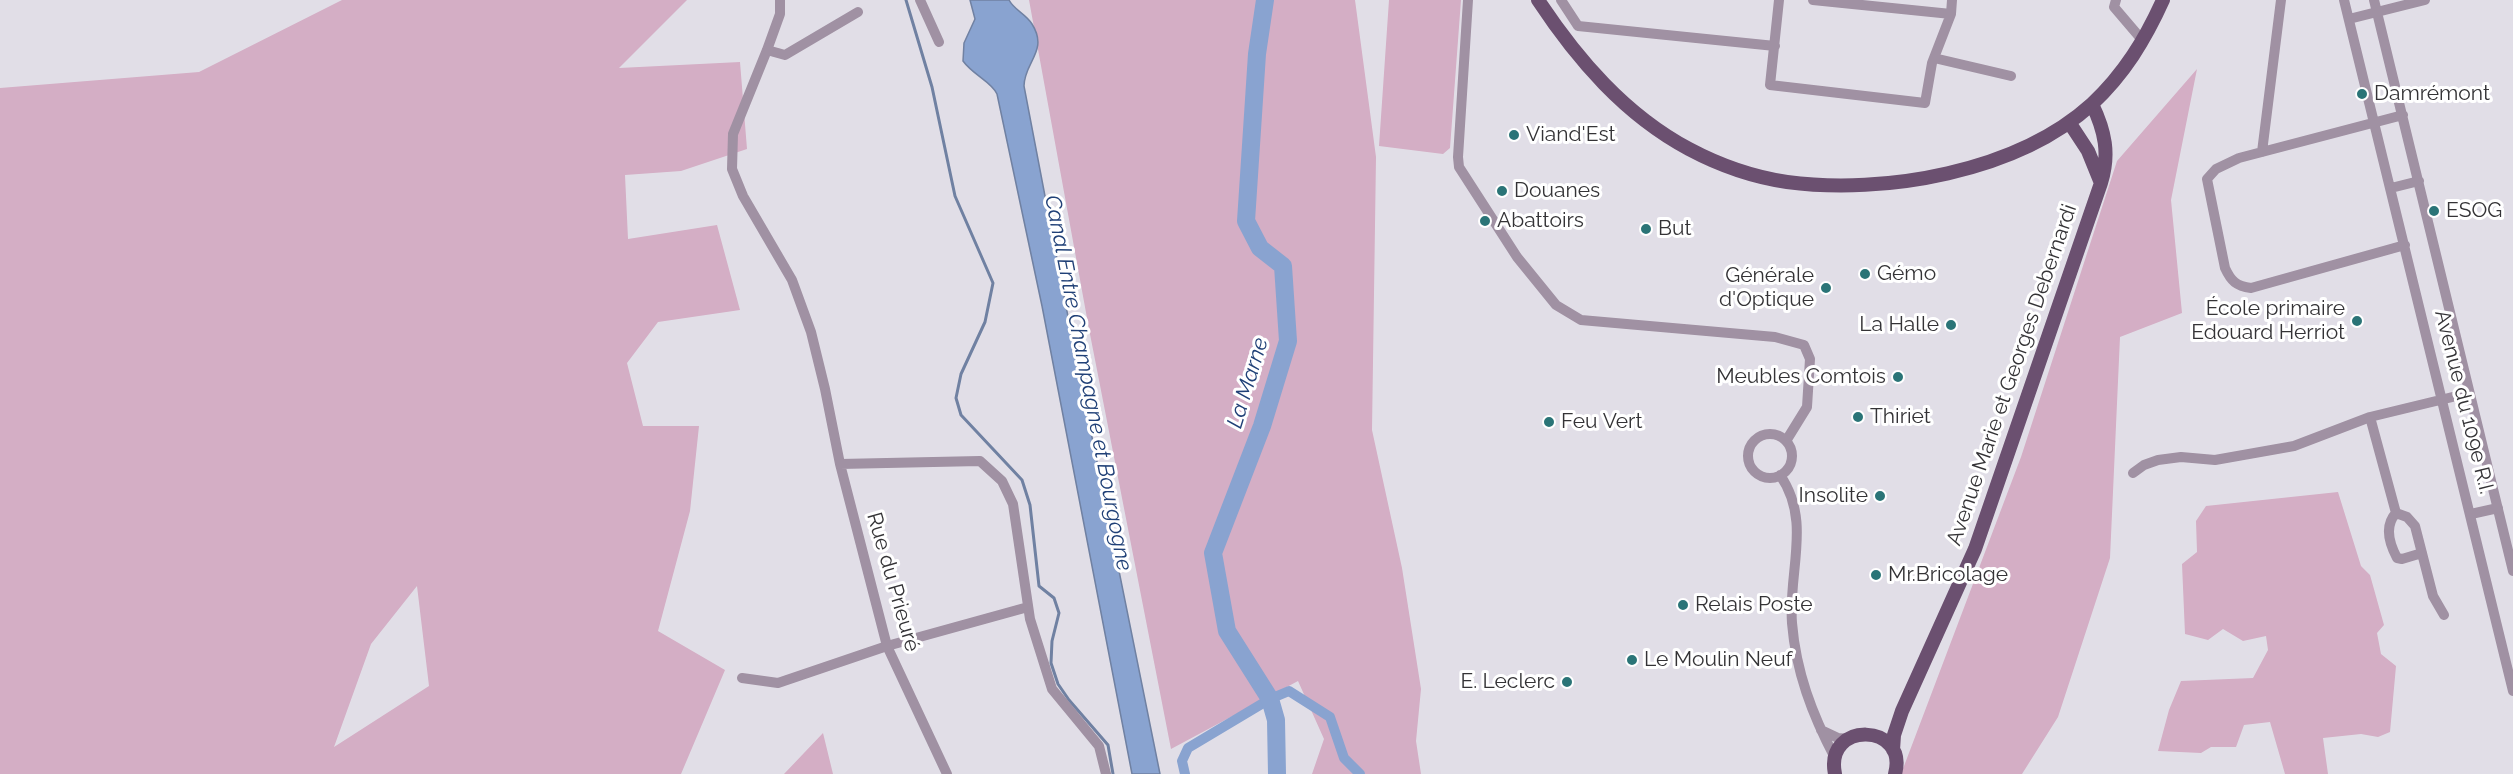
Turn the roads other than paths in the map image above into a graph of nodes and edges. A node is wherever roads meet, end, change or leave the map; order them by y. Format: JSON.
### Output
{"nodes":[{"id":1,"x":780,"y":0,"type":"edge"},
{"id":2,"x":920,"y":0,"type":"edge"},
{"id":3,"x":1468,"y":0,"type":"edge"},
{"id":4,"x":1538,"y":0,"type":"edge"},
{"id":5,"x":1561,"y":0,"type":"edge"},
{"id":6,"x":1779,"y":0,"type":"edge"},
{"id":7,"x":1813,"y":0,"type":"edge"},
{"id":8,"x":1952,"y":0,"type":"edge"},
{"id":9,"x":2116,"y":0,"type":"edge"},
{"id":10,"x":2163,"y":0,"type":"edge"},
{"id":11,"x":2281,"y":0,"type":"edge"},
{"id":12,"x":2344,"y":0,"type":"edge"},
{"id":13,"x":2374,"y":0,"type":"edge"},
{"id":14,"x":2425,"y":0,"type":"edge"},
{"id":15,"x":858,"y":12,"type":"dead end"},
{"id":16,"x":2377,"y":12,"type":"junction"},
{"id":17,"x":1951,"y":14,"type":"junction"},
{"id":18,"x":2349,"y":19,"type":"junction"},
{"id":19,"x":2143,"y":41,"type":"junction"},
{"id":20,"x":939,"y":42,"type":"dead end"},
{"id":21,"x":1775,"y":46,"type":"junction"},
{"id":22,"x":767,"y":50,"type":"junction"},
{"id":23,"x":1934,"y":58,"type":"junction"},
{"id":24,"x":2011,"y":76,"type":"dead end"},
{"id":25,"x":2092,"y":104,"type":"junction"},
{"id":26,"x":2403,"y":115,"type":"junction"},
{"id":27,"x":2069,"y":122,"type":"junction"},
{"id":28,"x":2376,"y":123,"type":"junction"},
{"id":29,"x":2262,"y":152,"type":"junction"},
{"id":30,"x":2419,"y":181,"type":"junction"},
{"id":31,"x":2102,"y":183,"type":"junction"},
{"id":32,"x":2391,"y":189,"type":"junction"},
{"id":33,"x":2405,"y":245,"type":"junction"},
{"id":34,"x":2469,"y":393,"type":"junction"},
{"id":35,"x":2443,"y":399,"type":"junction"},
{"id":36,"x":2370,"y":417,"type":"junction"},
{"id":37,"x":1786,"y":441,"type":"junction"},
{"id":38,"x":840,"y":464,"type":"junction"},
{"id":39,"x":2133,"y":473,"type":"dead end"},
{"id":40,"x":1780,"y":475,"type":"junction"},
{"id":41,"x":2498,"y":508,"type":"junction"},
{"id":42,"x":2396,"y":513,"type":"junction"},
{"id":43,"x":2471,"y":514,"type":"junction"},
{"id":44,"x":2422,"y":553,"type":"junction"},
{"id":45,"x":2513,"y":571,"type":"edge"},
{"id":46,"x":1028,"y":607,"type":"junction"},
{"id":47,"x":2444,"y":615,"type":"dead end"},
{"id":48,"x":887,"y":646,"type":"junction"},
{"id":49,"x":742,"y":678,"type":"dead end"},
{"id":50,"x":2513,"y":691,"type":"edge"},
{"id":51,"x":1902,"y":711,"type":"junction"},
{"id":52,"x":1821,"y":730,"type":"junction"},
{"id":53,"x":1874,"y":735,"type":"junction"},
{"id":54,"x":1848,"y":739,"type":"junction"},
{"id":55,"x":1893,"y":750,"type":"junction"},
{"id":56,"x":1835,"y":758,"type":"junction"},
{"id":57,"x":946,"y":774,"type":"edge"},
{"id":58,"x":1106,"y":774,"type":"edge"},
{"id":59,"x":1835,"y":774,"type":"edge"},
{"id":60,"x":1895,"y":774,"type":"edge"}],
"edges":[{"from":1,"to":22,"type":"street","name":"Rue du Prieuré"},
{"from":2,"to":20,"type":"street"},
{"from":3,"to":37,"type":"street"},
{"from":4,"to":27,"type":"main road"},
{"from":5,"to":21,"type":"street"},
{"from":6,"to":21,"type":"street"},
{"from":7,"to":17,"type":"street"},
{"from":8,"to":17,"type":"street"},
{"from":9,"to":19,"type":"street"},
{"from":10,"to":19,"type":"main road"},
{"from":11,"to":29,"type":"street"},
{"from":12,"to":18,"type":"street","name":"Avenue du 109e R.I."},
{"from":13,"to":16,"type":"street","name":"Avenue du 109e R.I."},
{"from":14,"to":16,"type":"street"},
{"from":15,"to":22,"type":"street"},
{"from":16,"to":18,"type":"street"},
{"from":16,"to":26,"type":"street","name":"Avenue du 109e R.I."},
{"from":17,"to":23,"type":"street"},
{"from":18,"to":28,"type":"street","name":"Avenue du 109e R.I."},
{"from":19,"to":25,"type":"main road"},
{"from":21,"to":23,"type":"street"},
{"from":22,"to":38,"type":"street","name":"Rue du Prieuré"},
{"from":23,"to":24,"type":"street"},
{"from":25,"to":27,"type":"main road"},
{"from":25,"to":31,"type":"main road","name":"Avenue Marie et Georges Debernardi"},
{"from":26,"to":28,"type":"street"},
{"from":26,"to":30,"type":"street","name":"Avenue du 109e R.I."},
{"from":27,"to":31,"type":"main road"},
{"from":28,"to":29,"type":"street"},
{"from":28,"to":32,"type":"street","name":"Avenue du 109e R.I."},
{"from":29,"to":33,"type":"street"},
{"from":30,"to":32,"type":"street"},
{"from":30,"to":34,"type":"street","name":"Avenue du 109e R.I."},
{"from":31,"to":51,"type":"main road","name":"Avenue Marie et Georges Debernardi"},
{"from":32,"to":33,"type":"street","name":"Avenue du 109e R.I."},
{"from":33,"to":35,"type":"street","name":"Avenue du 109e R.I."},
{"from":34,"to":35,"type":"street"},
{"from":34,"to":41,"type":"street","name":"Avenue du 109e R.I."},
{"from":35,"to":36,"type":"street"},
{"from":35,"to":43,"type":"street","name":"Avenue du 109e R.I."},
{"from":36,"to":39,"type":"street"},
{"from":36,"to":42,"type":"street"},
{"from":37,"to":40,"type":"street"},
{"from":37,"to":40,"type":"street"},
{"from":38,"to":46,"type":"street"},
{"from":38,"to":48,"type":"street","name":"Rue du Prieuré"},
{"from":40,"to":52,"type":"street"},
{"from":41,"to":43,"type":"street"},
{"from":41,"to":45,"type":"street","name":"Avenue du 109e R.I."},
{"from":42,"to":44,"type":"street"},
{"from":42,"to":44,"type":"street"},
{"from":43,"to":50,"type":"street","name":"Avenue du 109e R.I."},
{"from":44,"to":47,"type":"street"},
{"from":46,"to":48,"type":"street"},
{"from":46,"to":58,"type":"street"},
{"from":48,"to":49,"type":"street"},
{"from":48,"to":57,"type":"street","name":"Rue du Prieuré"},
{"from":51,"to":53,"type":"main road","name":"Avenue Marie et Georges Debernardi"},
{"from":51,"to":55,"type":"main road","name":"Avenue Marie et Georges Debernardi"},
{"from":52,"to":54,"type":"street"},
{"from":52,"to":56,"type":"street"},
{"from":53,"to":54,"type":"main road"},
{"from":53,"to":55,"type":"main road"},
{"from":54,"to":56,"type":"main road"},
{"from":55,"to":60,"type":"main road","name":"Avenue Marie et Georges Debernardi"},
{"from":56,"to":59,"type":"main road"}]}
